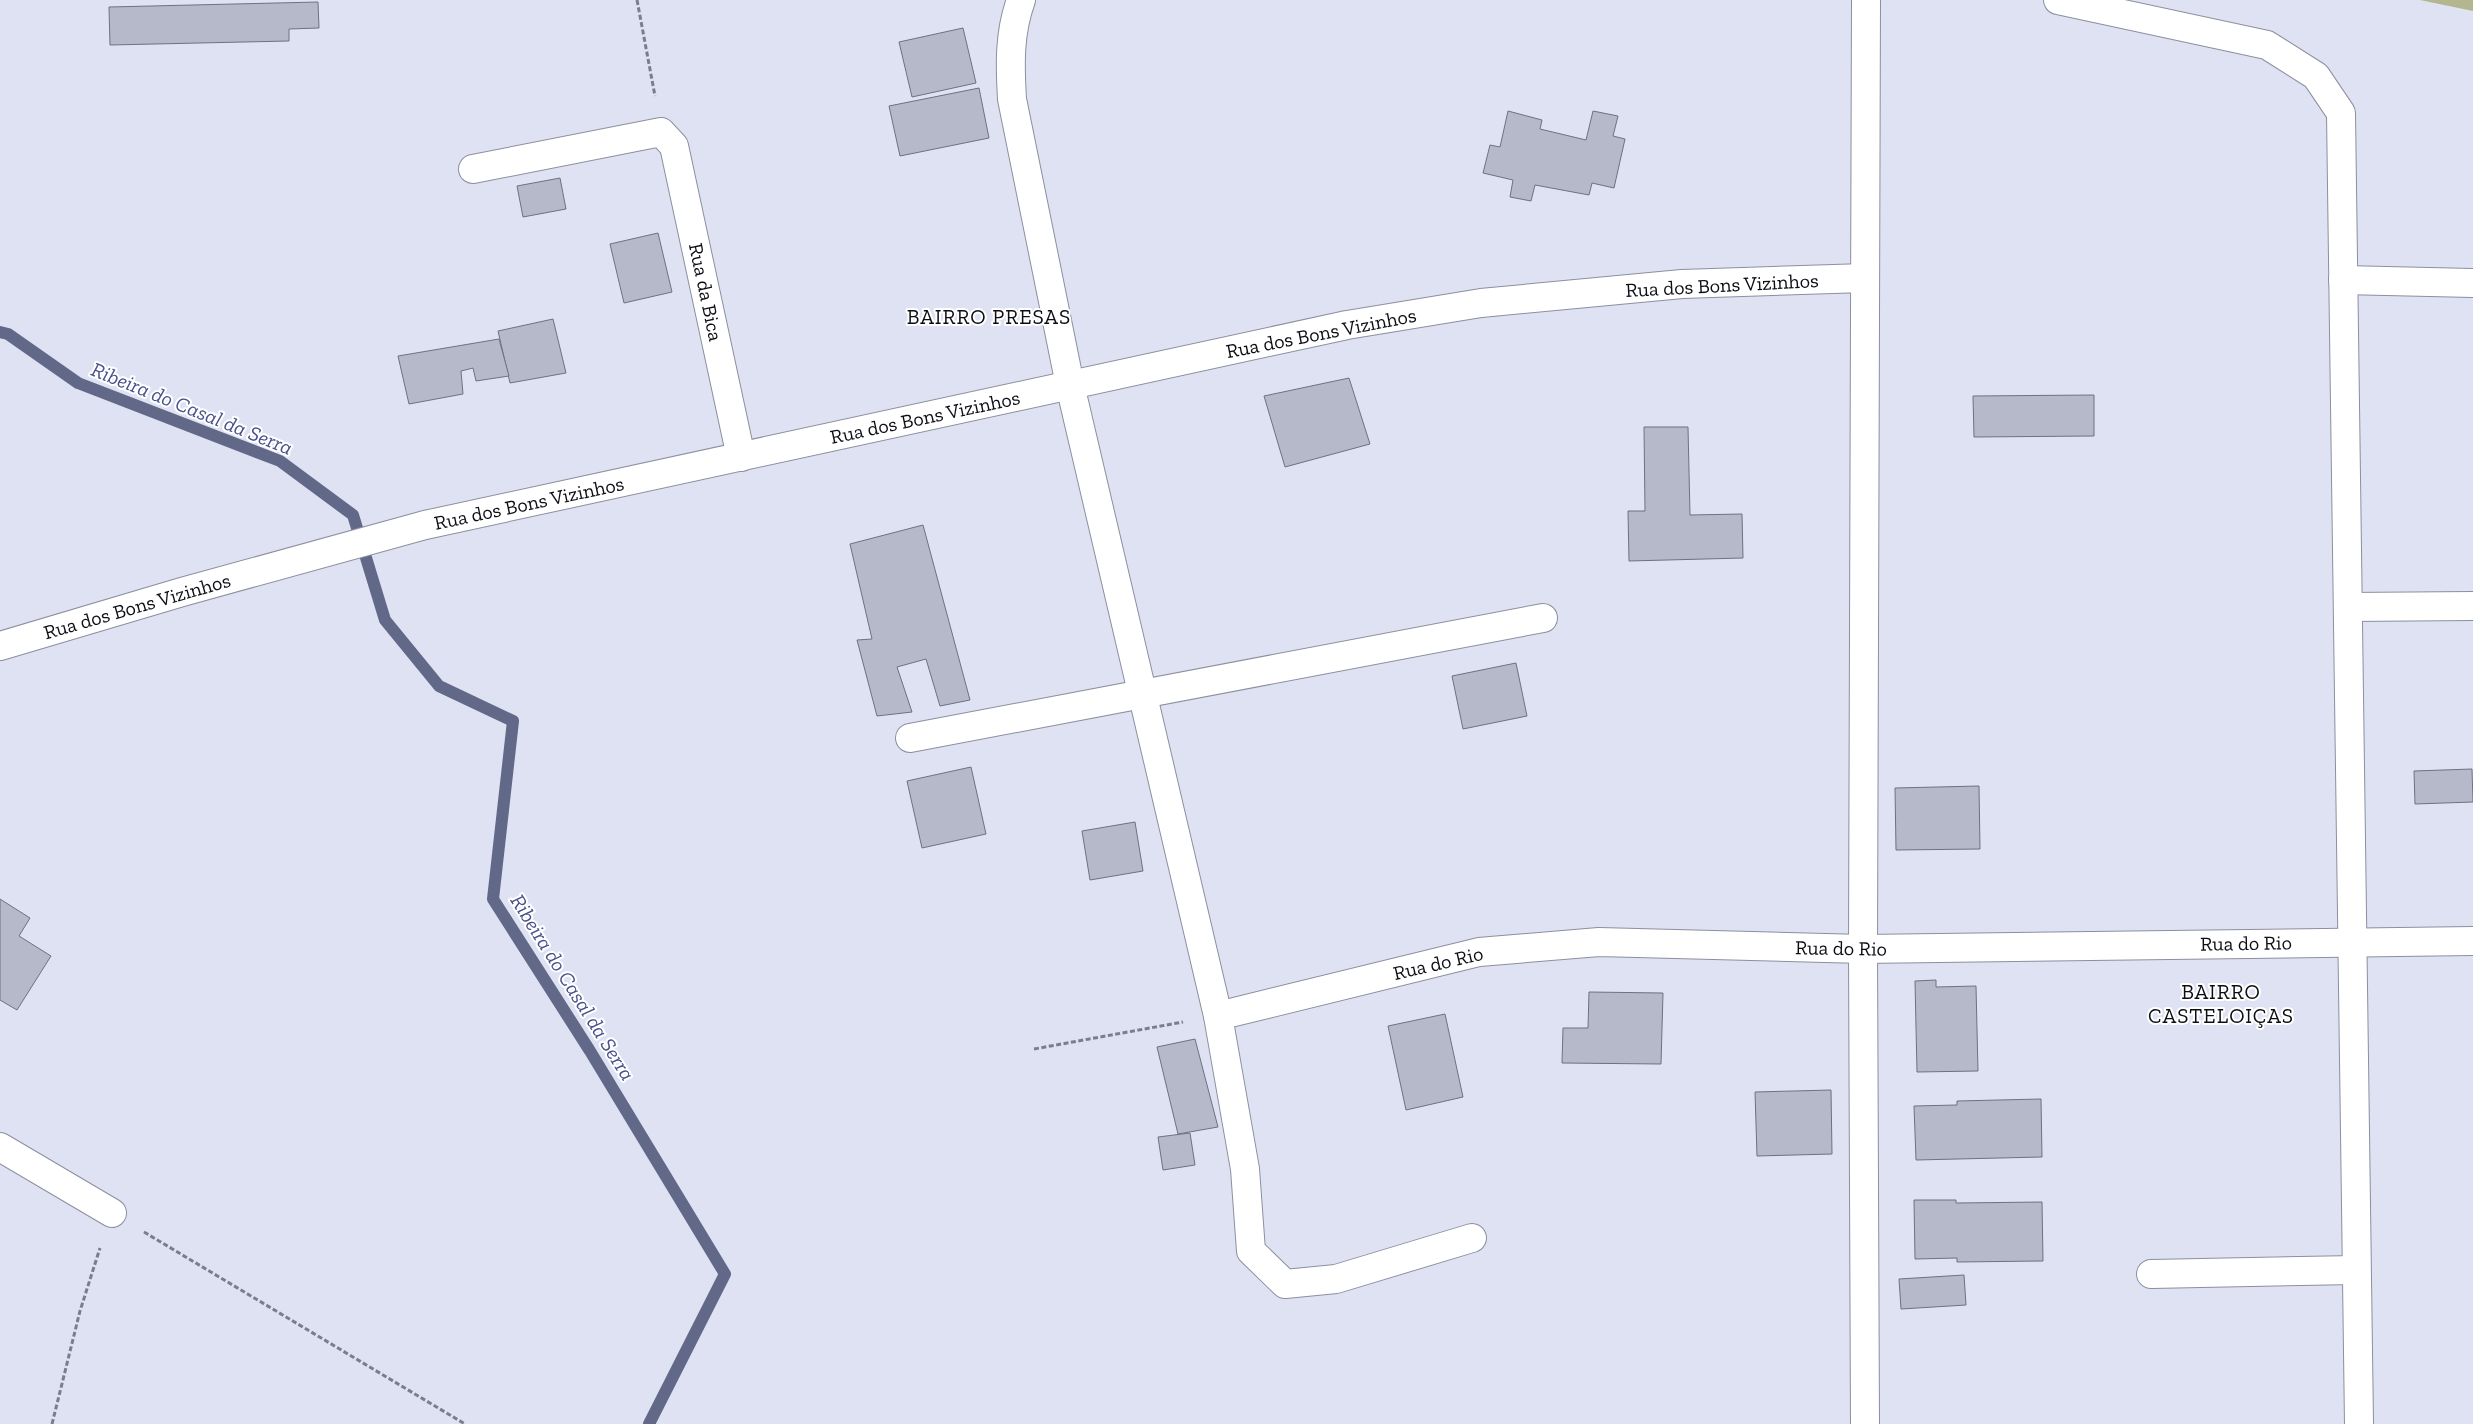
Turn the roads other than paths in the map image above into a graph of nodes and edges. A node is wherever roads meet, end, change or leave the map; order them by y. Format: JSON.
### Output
{"nodes":[{"id":1,"x":1020,"y":0,"type":"edge"},
{"id":2,"x":1866,"y":0,"type":"edge"},
{"id":3,"x":2058,"y":0,"type":"edge"},
{"id":4,"x":473,"y":169,"type":"dead end"},
{"id":5,"x":1865,"y":278,"type":"junction"},
{"id":6,"x":2343,"y":280,"type":"junction"},
{"id":7,"x":2473,"y":283,"type":"edge"},
{"id":8,"x":1070,"y":386,"type":"junction"},
{"id":9,"x":741,"y":457,"type":"junction"},
{"id":10,"x":2473,"y":606,"type":"edge"},
{"id":11,"x":2348,"y":607,"type":"junction"},
{"id":12,"x":1543,"y":618,"type":"dead end"},
{"id":13,"x":0,"y":646,"type":"edge"},
{"id":14,"x":1142,"y":694,"type":"junction"},
{"id":15,"x":910,"y":738,"type":"dead end"},
{"id":16,"x":2473,"y":941,"type":"edge"},
{"id":17,"x":2353,"y":942,"type":"junction"},
{"id":18,"x":1863,"y":949,"type":"junction"},
{"id":19,"x":1218,"y":1016,"type":"junction"},
{"id":20,"x":0,"y":1147,"type":"edge"},
{"id":21,"x":112,"y":1213,"type":"road end"},
{"id":22,"x":1472,"y":1238,"type":"dead end"},
{"id":23,"x":2356,"y":1270,"type":"junction"},
{"id":24,"x":2151,"y":1274,"type":"dead end"},
{"id":25,"x":1865,"y":1424,"type":"edge"},
{"id":26,"x":2359,"y":1424,"type":"edge"}],
"edges":[{"from":1,"to":8,"type":"street"},
{"from":2,"to":5,"type":"street"},
{"from":3,"to":6,"type":"street"},
{"from":4,"to":9,"type":"street","name":"Rua da Bica"},
{"from":5,"to":8,"type":"street","name":"Rua dos Bons Vizinhos"},
{"from":5,"to":18,"type":"street"},
{"from":6,"to":7,"type":"street"},
{"from":6,"to":11,"type":"street"},
{"from":8,"to":9,"type":"street","name":"Rua dos Bons Vizinhos"},
{"from":8,"to":14,"type":"street"},
{"from":9,"to":13,"type":"street","name":"Rua dos Bons Vizinhos"},
{"from":10,"to":11,"type":"street"},
{"from":11,"to":17,"type":"street"},
{"from":12,"to":14,"type":"street"},
{"from":14,"to":15,"type":"street"},
{"from":14,"to":19,"type":"street"},
{"from":16,"to":17,"type":"street","name":"Rua do Rio"},
{"from":17,"to":18,"type":"street","name":"Rua do Rio"},
{"from":17,"to":23,"type":"street"},
{"from":18,"to":19,"type":"street","name":"Rua do Rio"},
{"from":18,"to":25,"type":"street"},
{"from":19,"to":22,"type":"street"},
{"from":20,"to":21,"type":"street"},
{"from":23,"to":24,"type":"street"},
{"from":23,"to":26,"type":"street"}]}
